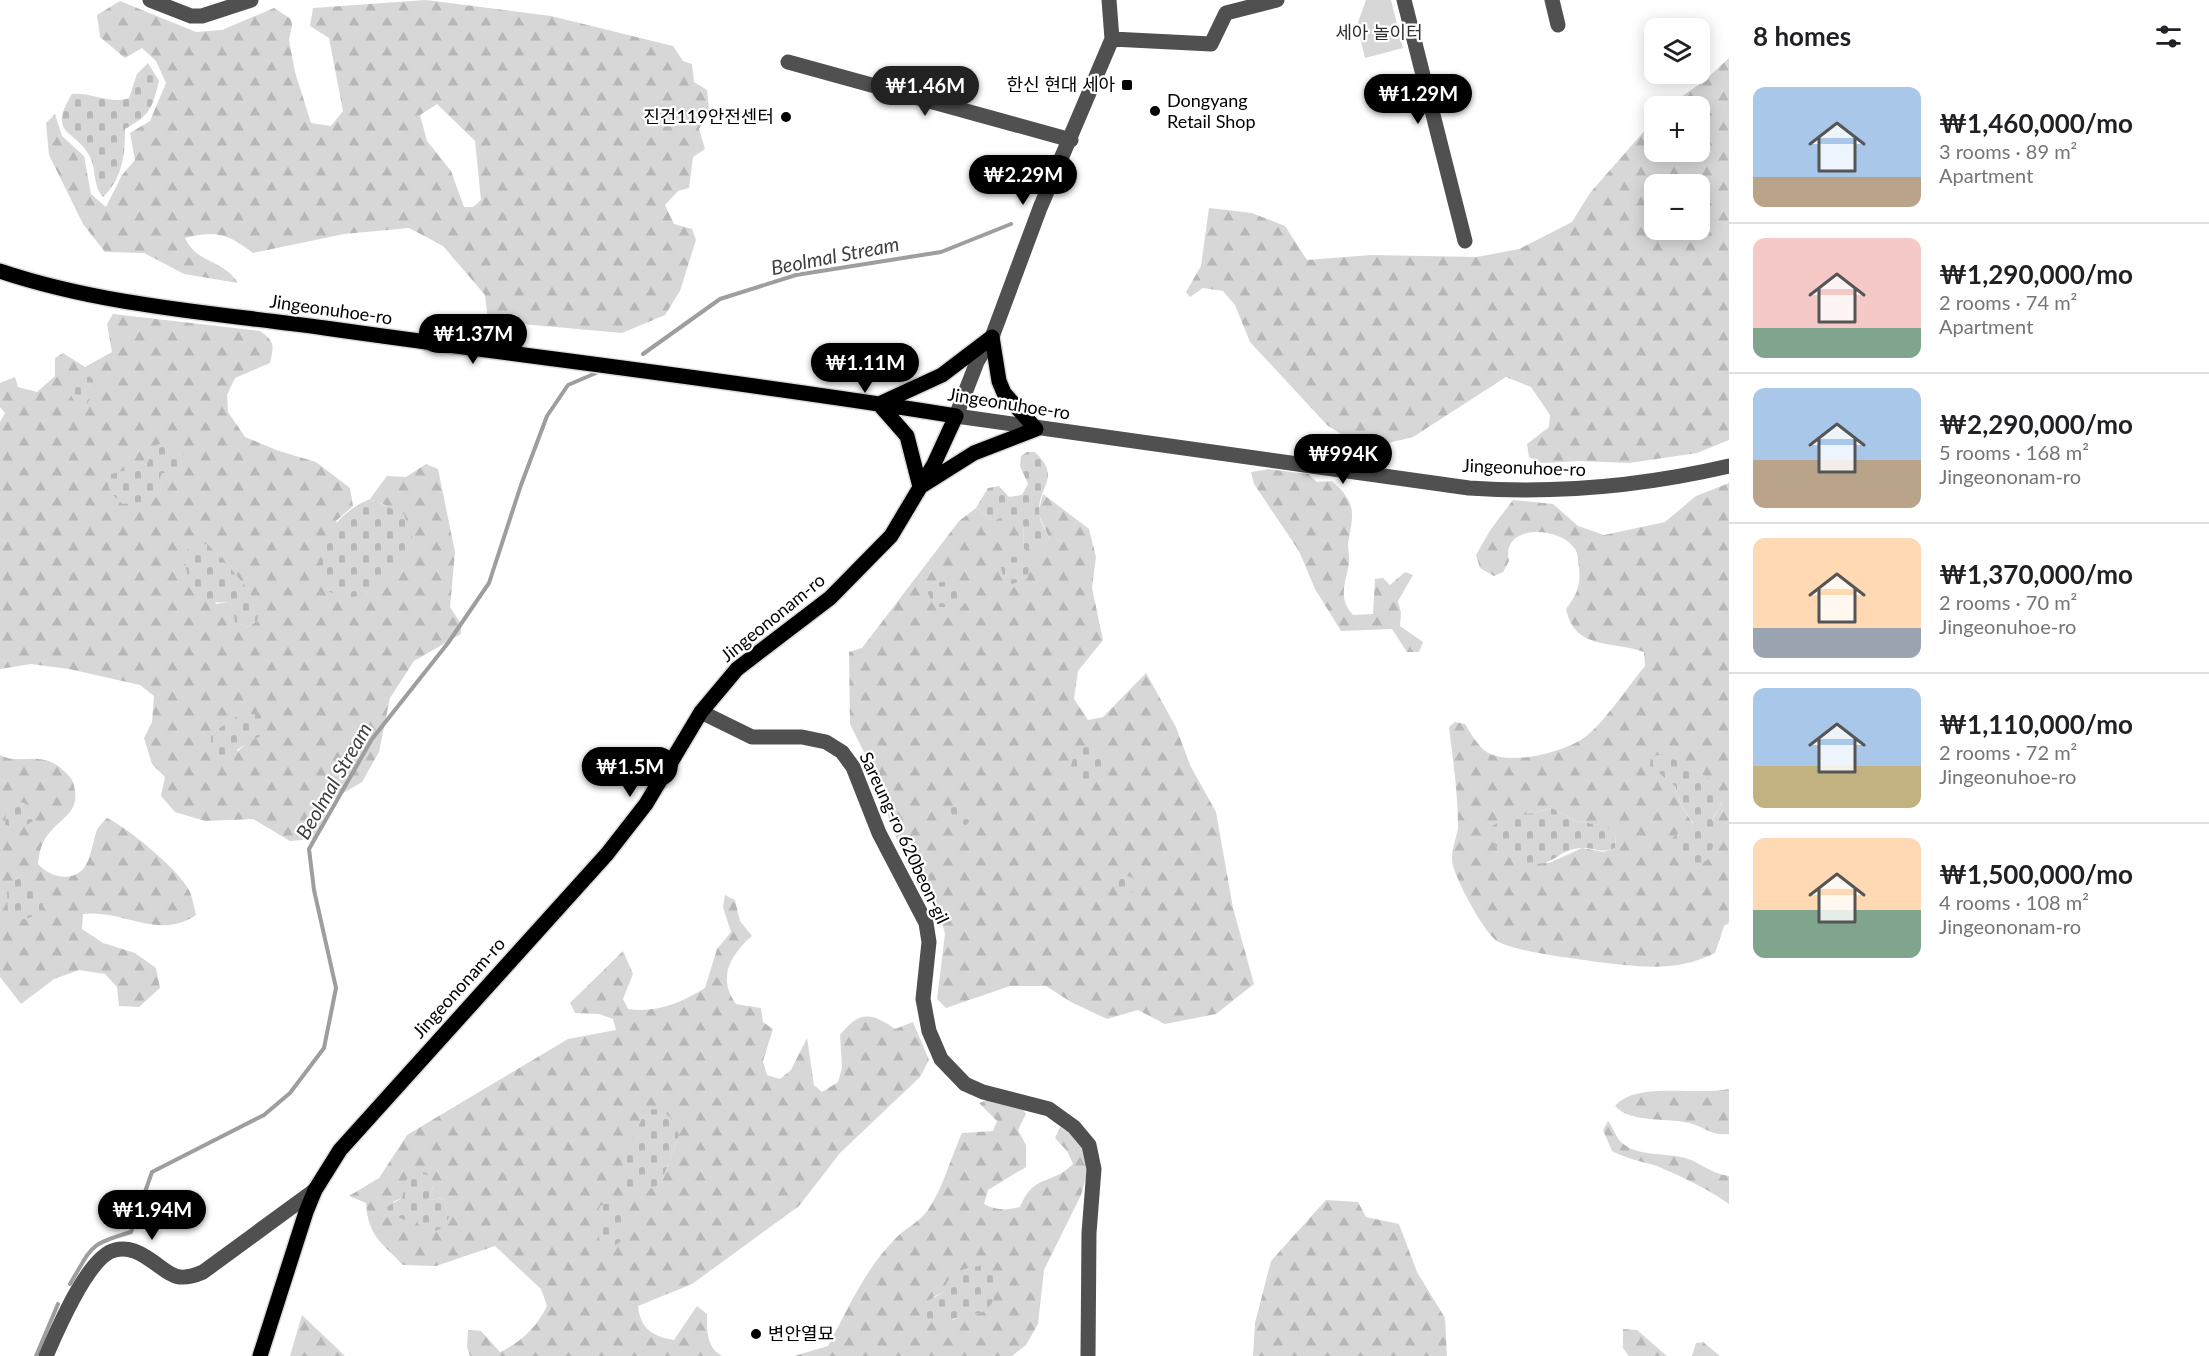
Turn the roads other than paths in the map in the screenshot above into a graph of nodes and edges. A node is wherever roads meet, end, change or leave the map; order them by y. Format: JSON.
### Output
{"nodes":[{"id":1,"x":150,"y":0,"type":"edge"},
{"id":2,"x":250,"y":0,"type":"edge"},
{"id":3,"x":1109,"y":0,"type":"edge"},
{"id":4,"x":1277,"y":0,"type":"edge"},
{"id":5,"x":1404,"y":0,"type":"edge"},
{"id":6,"x":1552,"y":0,"type":"edge"},
{"id":7,"x":1558,"y":25,"type":"dead end"},
{"id":8,"x":1112,"y":39,"type":"junction"},
{"id":9,"x":788,"y":62,"type":"dead end"},
{"id":10,"x":1071,"y":140,"type":"junction"},
{"id":11,"x":1465,"y":241,"type":"dead end"},
{"id":12,"x":0,"y":271,"type":"edge"},
{"id":13,"x":992,"y":337,"type":"junction"},
{"id":14,"x":879,"y":404,"type":"junction"},
{"id":15,"x":956,"y":416,"type":"junction"},
{"id":16,"x":1036,"y":429,"type":"junction"},
{"id":17,"x":1729,"y":466,"type":"edge"},
{"id":18,"x":920,"y":487,"type":"junction"},
{"id":19,"x":701,"y":712,"type":"junction"},
{"id":20,"x":315,"y":1190,"type":"junction"},
{"id":21,"x":46,"y":1356,"type":"edge"},
{"id":22,"x":260,"y":1356,"type":"edge"},
{"id":23,"x":1088,"y":1356,"type":"edge"}],
"edges":[{"from":1,"to":2,"type":"street"},
{"from":3,"to":8,"type":"street","name":"Jingeononam-ro"},
{"from":4,"to":8,"type":"street"},
{"from":5,"to":11,"type":"street"},
{"from":6,"to":7,"type":"street"},
{"from":8,"to":10,"type":"street","name":"Jingeononam-ro"},
{"from":9,"to":10,"type":"street"},
{"from":10,"to":13,"type":"street","name":"Jingeononam-ro"},
{"from":12,"to":14,"type":"main road","name":"Jingeonuhoe-ro"},
{"from":13,"to":14,"type":"main road"},
{"from":13,"to":15,"type":"street","name":"Jingeononam-ro"},
{"from":13,"to":16,"type":"main road"},
{"from":14,"to":15,"type":"main road","name":"Jingeonuhoe-ro"},
{"from":14,"to":18,"type":"main road"},
{"from":15,"to":16,"type":"street","name":"Jingeonuhoe-ro"},
{"from":15,"to":18,"type":"main road","name":"Jingeononam-ro"},
{"from":16,"to":17,"type":"street","name":"Jingeonuhoe-ro"},
{"from":16,"to":18,"type":"main road"},
{"from":18,"to":19,"type":"main road","name":"Jingeononam-ro"},
{"from":19,"to":20,"type":"main road","name":"Jingeononam-ro"},
{"from":19,"to":23,"type":"street","name":"Sareung-ro 620beon-gil"},
{"from":20,"to":21,"type":"street"},
{"from":20,"to":22,"type":"main road","name":"Jingeononam-ro"}]}
